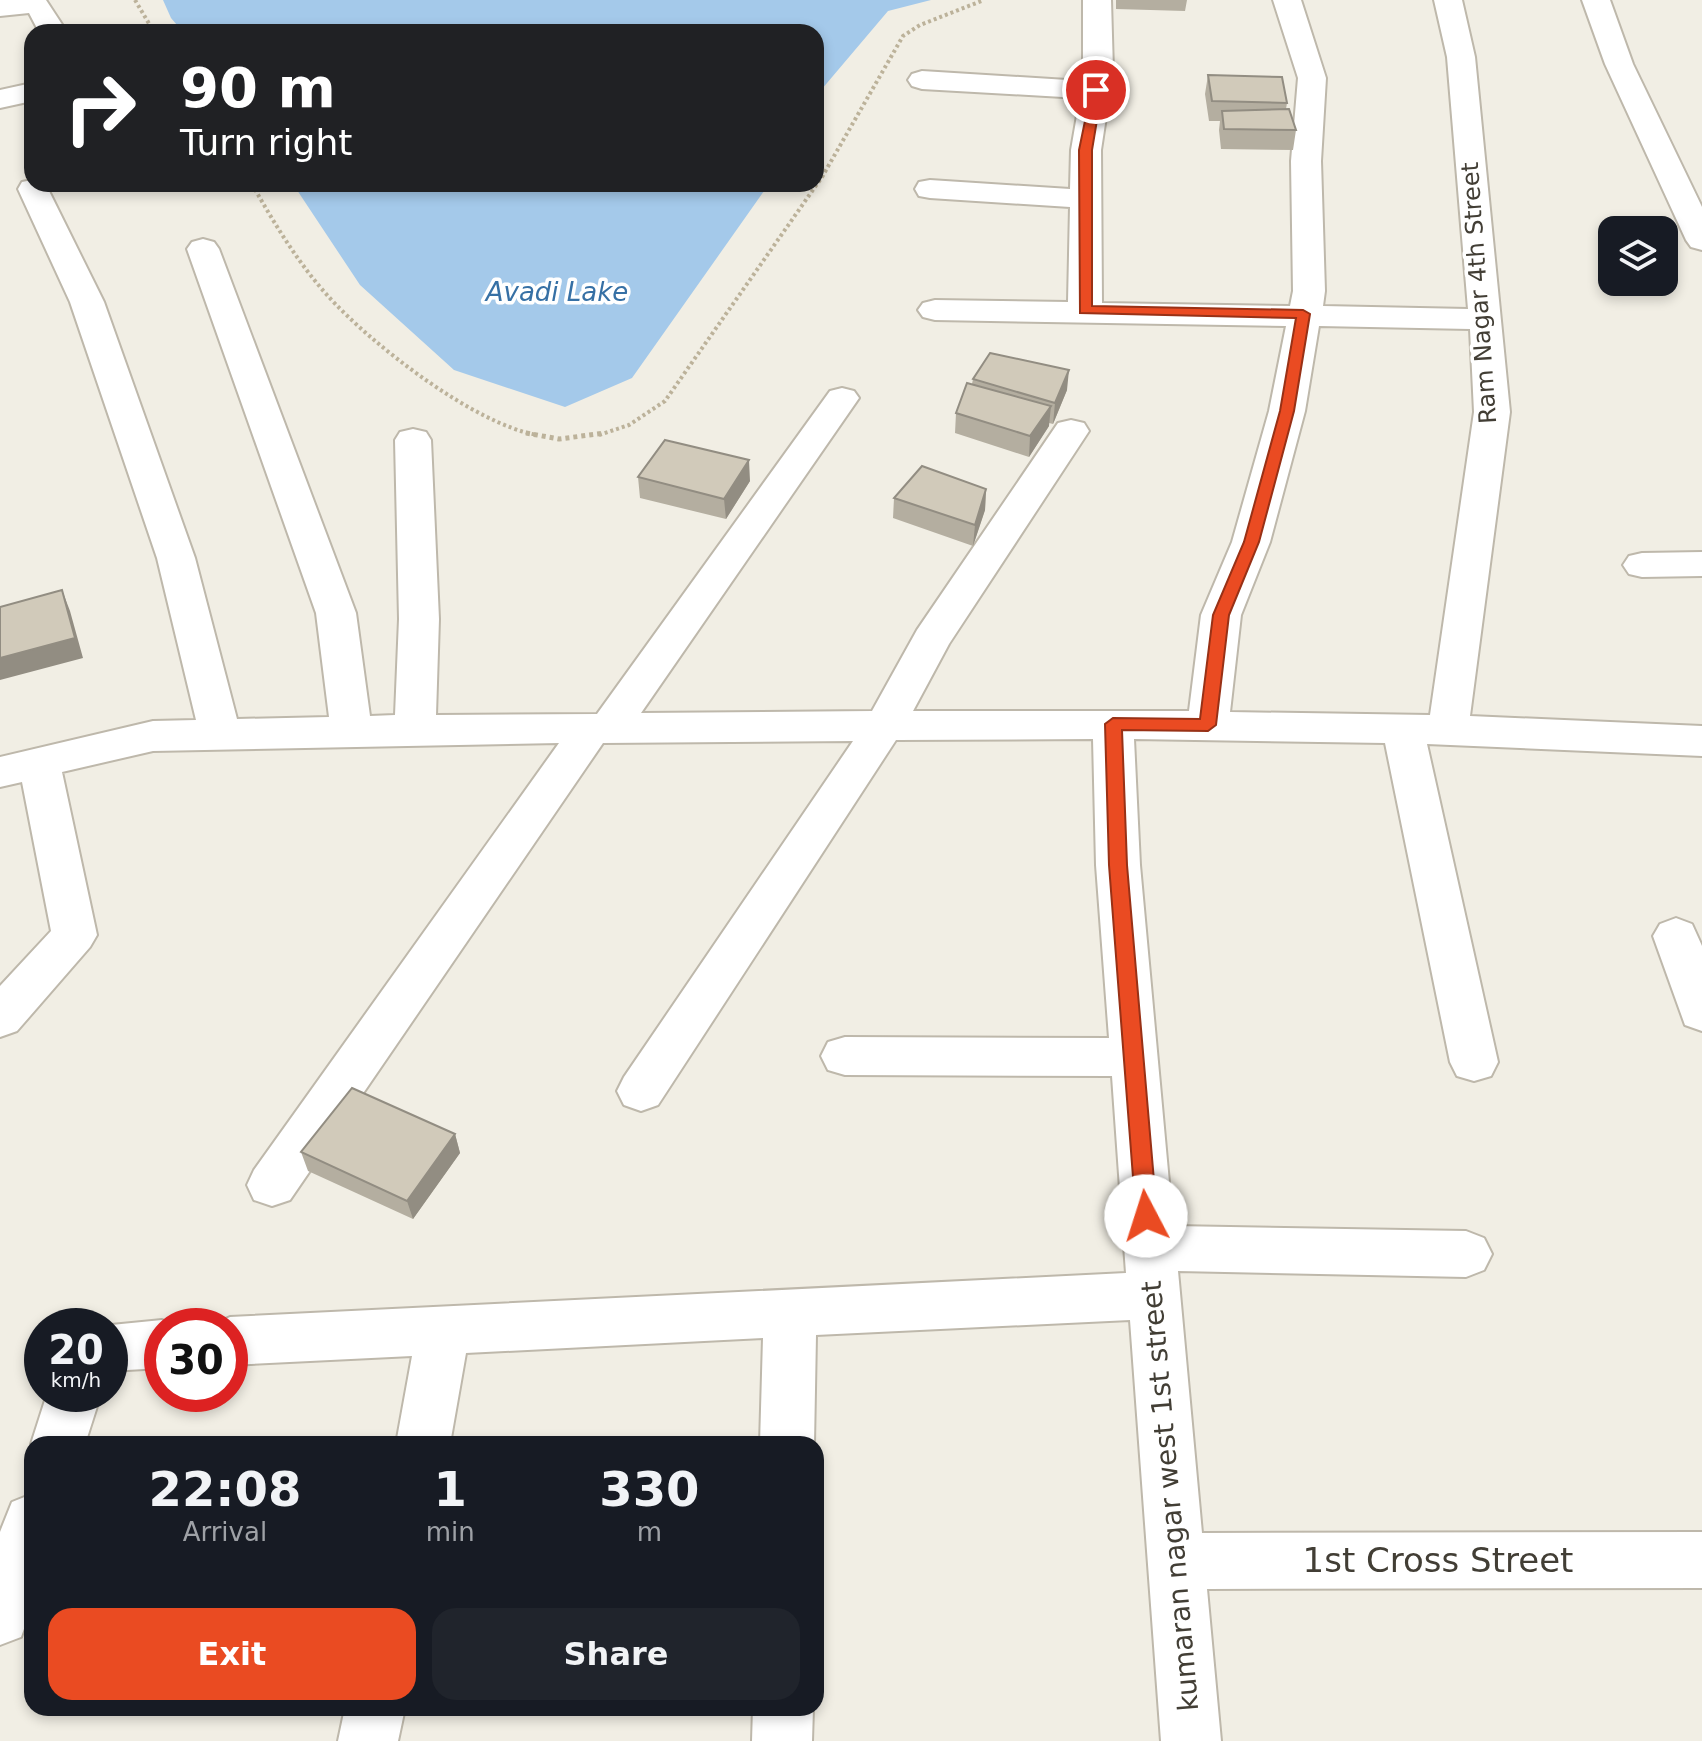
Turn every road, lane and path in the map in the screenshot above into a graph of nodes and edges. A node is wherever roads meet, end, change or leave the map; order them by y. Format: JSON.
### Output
{"nodes":[{"id":1,"x":135,"y":0,"type":"edge"},
{"id":2,"x":984,"y":0,"type":"edge"},
{"id":3,"x":1097,"y":0,"type":"edge"},
{"id":4,"x":1287,"y":0,"type":"edge"},
{"id":5,"x":1448,"y":0,"type":"edge"},
{"id":6,"x":1596,"y":0,"type":"edge"},
{"id":7,"x":0,"y":8,"type":"edge"},
{"id":8,"x":49,"y":24,"type":"edge"},
{"id":9,"x":149,"y":24,"type":"edge"},
{"id":10,"x":922,"y":80,"type":"dead end"},
{"id":11,"x":1096,"y":90,"type":"junction"},
{"id":12,"x":24,"y":94,"type":"edge"},
{"id":13,"x":0,"y":99,"type":"edge"},
{"id":14,"x":824,"y":174,"type":"edge"},
{"id":15,"x":930,"y":189,"type":"dead end"},
{"id":16,"x":34,"y":192,"type":"edge"},
{"id":17,"x":257,"y":192,"type":"edge"},
{"id":18,"x":811,"y":192,"type":"edge"},
{"id":19,"x":1087,"y":199,"type":"junction"},
{"id":20,"x":1702,"y":240,"type":"edge"},
{"id":21,"x":203,"y":249,"type":"dead end"},
{"id":22,"x":935,"y":310,"type":"dead end"},
{"id":23,"x":1085,"y":310,"type":"junction"},
{"id":24,"x":1303,"y":314,"type":"junction"},
{"id":25,"x":1486,"y":319,"type":"junction"},
{"id":26,"x":842,"y":398,"type":"dead end"},
{"id":27,"x":1071,"y":431,"type":"dead end"},
{"id":28,"x":413,"y":440,"type":"dead end"},
{"id":29,"x":1702,"y":564,"type":"edge"},
{"id":30,"x":1642,"y":565,"type":"dead end"},
{"id":31,"x":1113,"y":724,"type":"junction"},
{"id":32,"x":885,"y":725,"type":"junction"},
{"id":33,"x":1208,"y":725,"type":"junction"},
{"id":34,"x":599,"y":729,"type":"junction"},
{"id":35,"x":415,"y":730,"type":"junction"},
{"id":36,"x":1448,"y":730,"type":"junction"},
{"id":37,"x":1403,"y":731,"type":"junction"},
{"id":38,"x":351,"y":732,"type":"junction"},
{"id":39,"x":220,"y":735,"type":"junction"},
{"id":40,"x":1702,"y":741,"type":"edge"},
{"id":41,"x":20,"y":767,"type":"edge"},
{"id":42,"x":1676,"y":936,"type":"dead end"},
{"id":43,"x":1702,"y":1012,"type":"edge"},
{"id":44,"x":0,"y":1018,"type":"edge"},
{"id":45,"x":845,"y":1056,"type":"dead end"},
{"id":46,"x":1133,"y":1057,"type":"junction"},
{"id":47,"x":1474,"y":1062,"type":"dead end"},
{"id":48,"x":641,"y":1091,"type":"dead end"},
{"id":49,"x":272,"y":1185,"type":"dead end"},
{"id":50,"x":1466,"y":1254,"type":"dead end"},
{"id":51,"x":1151,"y":1271,"type":"junction"},
{"id":52,"x":790,"y":1314,"type":"junction"},
{"id":53,"x":444,"y":1329,"type":"junction"},
{"id":54,"x":248,"y":1340,"type":"edge"},
{"id":55,"x":68,"y":1412,"type":"edge"},
{"id":56,"x":61,"y":1436,"type":"edge"},
{"id":57,"x":424,"y":1436,"type":"edge"},
{"id":58,"x":787,"y":1436,"type":"edge"},
{"id":59,"x":24,"y":1545,"type":"edge"},
{"id":60,"x":1702,"y":1560,"type":"edge"},
{"id":61,"x":1174,"y":1561,"type":"junction"},
{"id":62,"x":0,"y":1616,"type":"edge"},
{"id":63,"x":373,"y":1716,"type":"edge"},
{"id":64,"x":783,"y":1716,"type":"edge"},
{"id":65,"x":368,"y":1741,"type":"edge"},
{"id":66,"x":782,"y":1741,"type":"edge"},
{"id":67,"x":1191,"y":1741,"type":"edge"}],
"edges":[{"from":1,"to":9,"type":"path"},
{"from":2,"to":14,"type":"path"},
{"from":3,"to":11,"type":"street"},
{"from":4,"to":24,"type":"street"},
{"from":5,"to":25,"type":"street","name":"Ram Nagar 4th Street"},
{"from":6,"to":20,"type":"street"},
{"from":7,"to":8,"type":"street"},
{"from":10,"to":11,"type":"street"},
{"from":11,"to":19,"type":"street"},
{"from":12,"to":13,"type":"street"},
{"from":15,"to":19,"type":"street"},
{"from":16,"to":39,"type":"street"},
{"from":17,"to":18,"type":"path"},
{"from":19,"to":23,"type":"street"},
{"from":21,"to":38,"type":"street"},
{"from":22,"to":23,"type":"street"},
{"from":23,"to":24,"type":"street"},
{"from":24,"to":25,"type":"street"},
{"from":24,"to":33,"type":"street"},
{"from":25,"to":36,"type":"street","name":"Ram Nagar 4th Street"},
{"from":26,"to":34,"type":"street"},
{"from":27,"to":32,"type":"street"},
{"from":28,"to":35,"type":"street"},
{"from":29,"to":30,"type":"street"},
{"from":31,"to":32,"type":"street"},
{"from":31,"to":33,"type":"street"},
{"from":31,"to":46,"type":"street","name":"kumaran nagar west 1st street"},
{"from":32,"to":34,"type":"street"},
{"from":32,"to":48,"type":"street"},
{"from":33,"to":37,"type":"street"},
{"from":34,"to":35,"type":"street"},
{"from":34,"to":49,"type":"street"},
{"from":35,"to":38,"type":"street"},
{"from":36,"to":37,"type":"street"},
{"from":36,"to":40,"type":"street"},
{"from":37,"to":47,"type":"street"},
{"from":38,"to":39,"type":"street"},
{"from":39,"to":41,"type":"street"},
{"from":41,"to":44,"type":"street"},
{"from":42,"to":43,"type":"street"},
{"from":45,"to":46,"type":"street"},
{"from":46,"to":51,"type":"street","name":"kumaran nagar west 1st street"},
{"from":50,"to":51,"type":"street"},
{"from":51,"to":52,"type":"street"},
{"from":51,"to":61,"type":"street","name":"kumaran nagar west 1st street"},
{"from":52,"to":53,"type":"street"},
{"from":52,"to":58,"type":"street"},
{"from":53,"to":54,"type":"street"},
{"from":53,"to":57,"type":"street"},
{"from":55,"to":56,"type":"street"},
{"from":59,"to":62,"type":"street"},
{"from":60,"to":61,"type":"street","name":"1st Cross Street"},
{"from":61,"to":67,"type":"street","name":"kumaran nagar west 1st street"},
{"from":63,"to":65,"type":"street"},
{"from":64,"to":66,"type":"street"}]}
